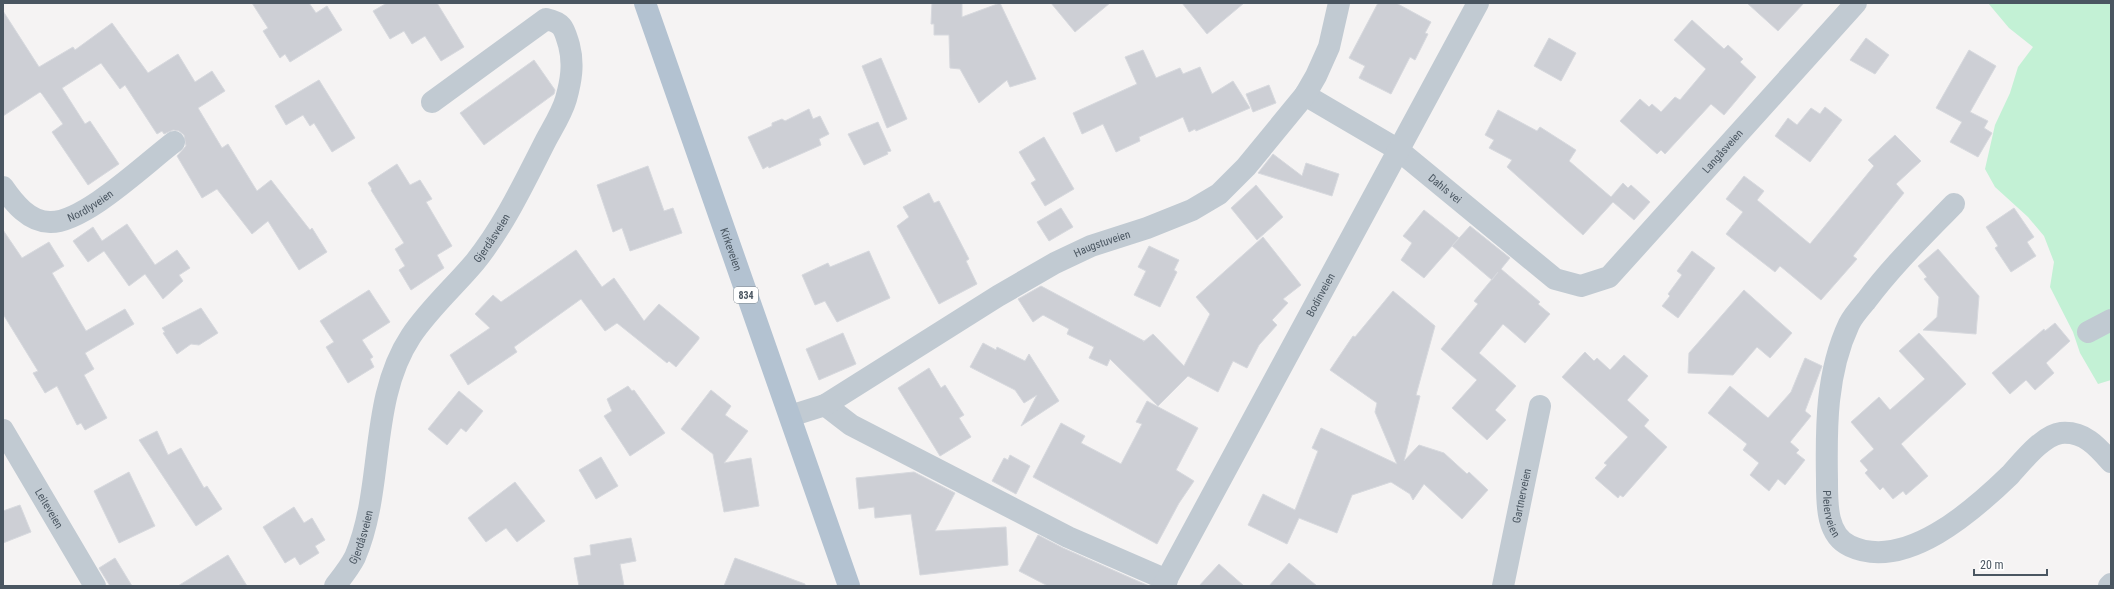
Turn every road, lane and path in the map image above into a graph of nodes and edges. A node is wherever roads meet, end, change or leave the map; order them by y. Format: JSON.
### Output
{"nodes":[{"id":1,"x":645,"y":3,"type":"edge"},
{"id":2,"x":1339,"y":3,"type":"edge"},
{"id":3,"x":1478,"y":3,"type":"edge"},
{"id":4,"x":1856,"y":3,"type":"edge"},
{"id":5,"x":1305,"y":95,"type":"junction"},
{"id":6,"x":432,"y":102,"type":"dead end"},
{"id":7,"x":174,"y":142,"type":"dead end"},
{"id":8,"x":1397,"y":149,"type":"junction"},
{"id":9,"x":3,"y":187,"type":"edge"},
{"id":10,"x":1954,"y":204,"type":"dead end"},
{"id":11,"x":1581,"y":286,"type":"joint"},
{"id":12,"x":2111,"y":320,"type":"edge"},
{"id":13,"x":2088,"y":332,"type":"dead end"},
{"id":14,"x":825,"y":406,"type":"junction"},
{"id":15,"x":1540,"y":406,"type":"dead end"},
{"id":16,"x":790,"y":416,"type":"junction"},
{"id":17,"x":3,"y":430,"type":"edge"},
{"id":18,"x":2111,"y":462,"type":"edge"},
{"id":19,"x":1165,"y":583,"type":"edge"},
{"id":20,"x":95,"y":586,"type":"edge"},
{"id":21,"x":335,"y":586,"type":"edge"},
{"id":22,"x":849,"y":586,"type":"edge"},
{"id":23,"x":1503,"y":586,"type":"edge"}],
"edges":[{"from":1,"to":16,"type":"main road","name":"Kirkeveien","number":"834"},
{"from":2,"to":5,"type":"street","name":"Haugstuveien"},
{"from":3,"to":8,"type":"street","name":"Bodinveien"},
{"from":4,"to":11,"type":"street","name":"Langåsveien"},
{"from":5,"to":8,"type":"street","name":"Dahls vei"},
{"from":5,"to":14,"type":"street","name":"Haugstuveien"},
{"from":6,"to":21,"type":"street","name":"Gjerdåsveien"},
{"from":7,"to":9,"type":"street","name":"Nordlyveien"},
{"from":8,"to":11,"type":"street","name":"Dahls vei"},
{"from":8,"to":19,"type":"street","name":"Bodinveien"},
{"from":10,"to":18,"type":"street","name":"Pleierveien"},
{"from":12,"to":13,"type":"street"},
{"from":14,"to":16,"type":"street","name":"Haugstuveien"},
{"from":14,"to":19,"type":"street"},
{"from":15,"to":23,"type":"street","name":"Gartnerveien"},
{"from":16,"to":22,"type":"main road","name":"Kirkeveien","number":"834"},
{"from":17,"to":20,"type":"street","name":"Leiteveien"}]}
